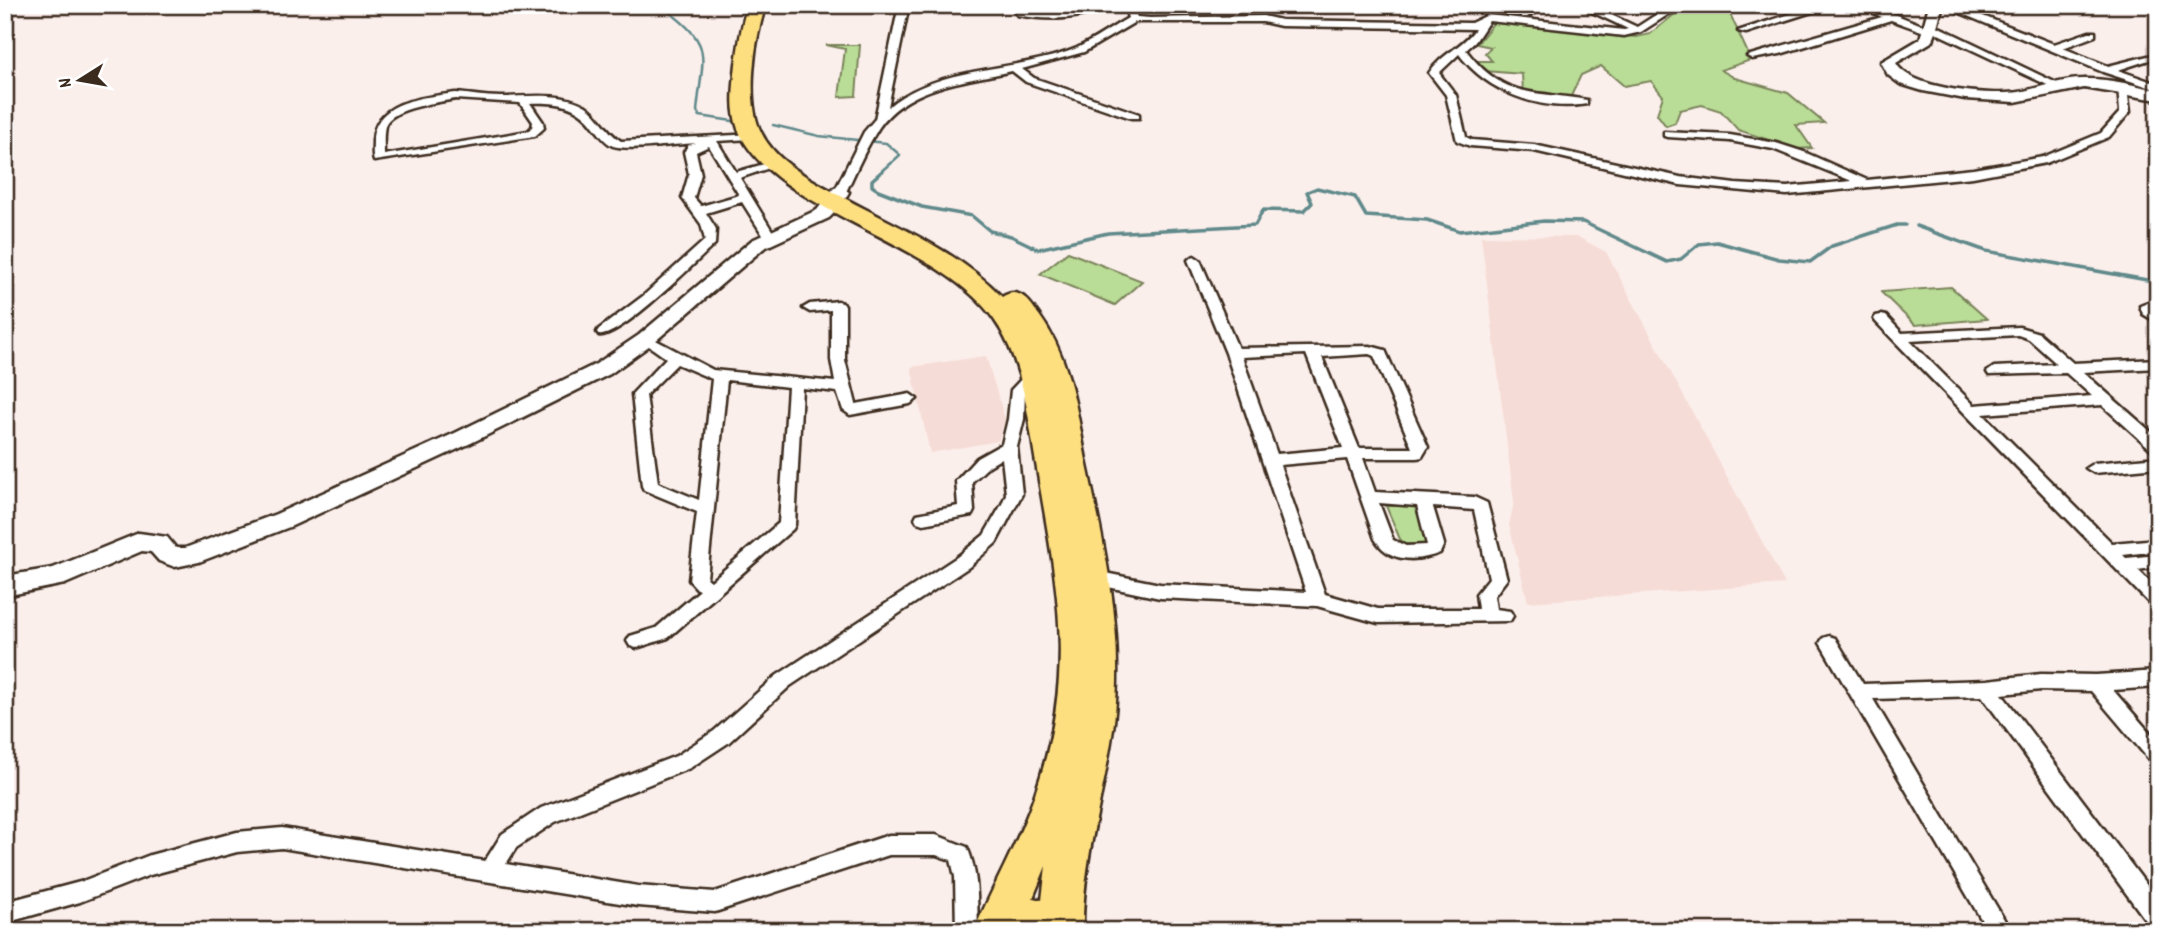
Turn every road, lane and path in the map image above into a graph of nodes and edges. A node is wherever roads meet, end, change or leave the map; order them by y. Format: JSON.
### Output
{"nodes":[{"id":1,"x":757,"y":5,"type":"edge"},
{"id":2,"x":768,"y":5,"type":"edge"},
{"id":3,"x":904,"y":5,"type":"edge"},
{"id":4,"x":1017,"y":5,"type":"edge"},
{"id":5,"x":1101,"y":5,"type":"edge"},
{"id":6,"x":1118,"y":5,"type":"edge"},
{"id":7,"x":1199,"y":5,"type":"edge"},
{"id":8,"x":1258,"y":5,"type":"edge"},
{"id":9,"x":1542,"y":5,"type":"edge"},
{"id":10,"x":1615,"y":5,"type":"edge"},
{"id":11,"x":1678,"y":5,"type":"edge"},
{"id":12,"x":1829,"y":5,"type":"edge"},
{"id":13,"x":1862,"y":5,"type":"edge"},
{"id":14,"x":1946,"y":5,"type":"edge"},
{"id":15,"x":1585,"y":6,"type":"edge"},
{"id":16,"x":1070,"y":10,"type":"edge"},
{"id":17,"x":1601,"y":13,"type":"junction"},
{"id":18,"x":1524,"y":15,"type":"dead end"},
{"id":19,"x":1891,"y":17,"type":"junction"},
{"id":20,"x":1133,"y":19,"type":"junction"},
{"id":21,"x":1263,"y":19,"type":"junction"},
{"id":22,"x":1563,"y":20,"type":"dead end"},
{"id":23,"x":1933,"y":20,"type":"edge"},
{"id":24,"x":1207,"y":21,"type":"junction"},
{"id":25,"x":1482,"y":23,"type":"junction"},
{"id":26,"x":1639,"y":30,"type":"junction"},
{"id":27,"x":1743,"y":31,"type":"dead end"},
{"id":28,"x":2092,"y":34,"type":"dead end"},
{"id":29,"x":2053,"y":48,"type":"junction"},
{"id":30,"x":1461,"y":50,"type":"junction"},
{"id":31,"x":1752,"y":56,"type":"dead end"},
{"id":32,"x":2148,"y":57,"type":"dead end"},
{"id":33,"x":1014,"y":68,"type":"junction"},
{"id":34,"x":2107,"y":70,"type":"junction"},
{"id":35,"x":2158,"y":80,"type":"edge"},
{"id":36,"x":2140,"y":82,"type":"junction"},
{"id":37,"x":2060,"y":87,"type":"junction"},
{"id":38,"x":2158,"y":87,"type":"edge"},
{"id":39,"x":2122,"y":88,"type":"junction"},
{"id":40,"x":2158,"y":95,"type":"edge"},
{"id":41,"x":523,"y":100,"type":"junction"},
{"id":42,"x":1583,"y":102,"type":"dead end"},
{"id":43,"x":1135,"y":116,"type":"dead end"},
{"id":44,"x":880,"y":119,"type":"junction"},
{"id":45,"x":1668,"y":134,"type":"dead end"},
{"id":46,"x":751,"y":136,"type":"junction"},
{"id":47,"x":711,"y":140,"type":"junction"},
{"id":48,"x":775,"y":164,"type":"junction"},
{"id":49,"x":733,"y":176,"type":"junction"},
{"id":50,"x":1887,"y":183,"type":"junction"},
{"id":51,"x":746,"y":197,"type":"junction"},
{"id":52,"x":838,"y":197,"type":"junction"},
{"id":53,"x":699,"y":211,"type":"junction"},
{"id":54,"x":770,"y":237,"type":"junction"},
{"id":55,"x":1194,"y":260,"type":"dead end"},
{"id":56,"x":2158,"y":303,"type":"edge"},
{"id":57,"x":810,"y":308,"type":"dead end"},
{"id":58,"x":1881,"y":319,"type":"dead end"},
{"id":59,"x":2158,"y":319,"type":"edge"},
{"id":60,"x":604,"y":332,"type":"dead end"},
{"id":61,"x":1899,"y":338,"type":"junction"},
{"id":62,"x":646,"y":339,"type":"junction"},
{"id":63,"x":1312,"y":351,"type":"junction"},
{"id":64,"x":1233,"y":353,"type":"junction"},
{"id":65,"x":675,"y":358,"type":"junction"},
{"id":66,"x":2158,"y":363,"type":"edge"},
{"id":67,"x":2072,"y":367,"type":"junction"},
{"id":68,"x":1994,"y":372,"type":"dead end"},
{"id":69,"x":720,"y":375,"type":"junction"},
{"id":70,"x":1032,"y":376,"type":"junction"},
{"id":71,"x":795,"y":384,"type":"junction"},
{"id":72,"x":843,"y":388,"type":"junction"},
{"id":73,"x":910,"y":399,"type":"dead end"},
{"id":74,"x":2108,"y":400,"type":"junction"},
{"id":75,"x":1970,"y":410,"type":"junction"},
{"id":76,"x":1009,"y":447,"type":"junction"},
{"id":77,"x":2158,"y":447,"type":"edge"},
{"id":78,"x":1353,"y":453,"type":"junction"},
{"id":79,"x":1270,"y":460,"type":"junction"},
{"id":80,"x":2158,"y":462,"type":"edge"},
{"id":81,"x":2094,"y":468,"type":"dead end"},
{"id":82,"x":1367,"y":498,"type":"junction"},
{"id":83,"x":1423,"y":499,"type":"junction"},
{"id":84,"x":705,"y":509,"type":"junction"},
{"id":85,"x":923,"y":518,"type":"dead end"},
{"id":86,"x":2158,"y":545,"type":"edge"},
{"id":87,"x":2108,"y":550,"type":"junction"},
{"id":88,"x":2158,"y":561,"type":"edge"},
{"id":89,"x":2123,"y":565,"type":"junction"},
{"id":90,"x":1095,"y":578,"type":"junction"},
{"id":91,"x":5,"y":586,"type":"edge"},
{"id":92,"x":711,"y":591,"type":"junction"},
{"id":93,"x":1317,"y":599,"type":"junction"},
{"id":94,"x":2158,"y":601,"type":"edge"},
{"id":95,"x":636,"y":641,"type":"dead end"},
{"id":96,"x":1829,"y":643,"type":"dead end"},
{"id":97,"x":2158,"y":679,"type":"edge"},
{"id":98,"x":2096,"y":683,"type":"junction"},
{"id":99,"x":1987,"y":688,"type":"junction"},
{"id":100,"x":1858,"y":692,"type":"junction"},
{"id":101,"x":2158,"y":756,"type":"edge"},
{"id":102,"x":490,"y":872,"type":"junction"},
{"id":103,"x":5,"y":913,"type":"edge"},
{"id":104,"x":2158,"y":918,"type":"edge"},
{"id":105,"x":986,"y":930,"type":"edge"},
{"id":106,"x":1061,"y":931,"type":"edge"},
{"id":107,"x":2000,"y":931,"type":"edge"}],
"edges":[{"from":1,"to":46,"type":"highway"},
{"from":2,"to":52,"type":"highway"},
{"from":3,"to":44,"type":"street"},
{"from":4,"to":16,"type":"street"},
{"from":5,"to":16,"type":"street"},
{"from":6,"to":20,"type":"street"},
{"from":7,"to":24,"type":"street"},
{"from":8,"to":21,"type":"street"},
{"from":9,"to":18,"type":"street"},
{"from":10,"to":17,"type":"street"},
{"from":11,"to":26,"type":"street"},
{"from":12,"to":27,"type":"street"},
{"from":13,"to":19,"type":"street"},
{"from":14,"to":23,"type":"street"},
{"from":14,"to":29,"type":"street"},
{"from":15,"to":17,"type":"street"},
{"from":15,"to":22,"type":"street"},
{"from":17,"to":26,"type":"street"},
{"from":19,"to":23,"type":"street"},
{"from":19,"to":31,"type":"street"},
{"from":20,"to":24,"type":"street"},
{"from":20,"to":33,"type":"street"},
{"from":21,"to":24,"type":"street"},
{"from":21,"to":25,"type":"street"},
{"from":23,"to":37,"type":"street"},
{"from":23,"to":37,"type":"main road"},
{"from":25,"to":26,"type":"street"},
{"from":25,"to":30,"type":"street"},
{"from":28,"to":29,"type":"street"},
{"from":29,"to":34,"type":"street"},
{"from":30,"to":42,"type":"street"},
{"from":30,"to":50,"type":"street"},
{"from":32,"to":34,"type":"street"},
{"from":33,"to":43,"type":"street"},
{"from":33,"to":44,"type":"street"},
{"from":34,"to":36,"type":"street"},
{"from":35,"to":36,"type":"street"},
{"from":36,"to":38,"type":"street"},
{"from":37,"to":39,"type":"main road"},
{"from":39,"to":40,"type":"main road"},
{"from":39,"to":50,"type":"street"},
{"from":41,"to":41,"type":"street"},
{"from":41,"to":47,"type":"street"},
{"from":44,"to":52,"type":"street"},
{"from":45,"to":50,"type":"street"},
{"from":46,"to":47,"type":"street"},
{"from":46,"to":48,"type":"highway"},
{"from":47,"to":49,"type":"street"},
{"from":47,"to":53,"type":"street"},
{"from":48,"to":49,"type":"street"},
{"from":48,"to":52,"type":"highway"},
{"from":49,"to":51,"type":"street"},
{"from":51,"to":53,"type":"street"},
{"from":51,"to":54,"type":"street"},
{"from":52,"to":54,"type":"street"},
{"from":52,"to":70,"type":"highway"},
{"from":52,"to":90,"type":"highway"},
{"from":53,"to":60,"type":"street"},
{"from":54,"to":62,"type":"street"},
{"from":55,"to":64,"type":"street"},
{"from":56,"to":59,"type":"street"},
{"from":57,"to":72,"type":"street"},
{"from":58,"to":61,"type":"street"},
{"from":61,"to":67,"type":"street"},
{"from":61,"to":75,"type":"street"},
{"from":62,"to":65,"type":"street"},
{"from":62,"to":91,"type":"street"},
{"from":63,"to":64,"type":"street"},
{"from":63,"to":78,"type":"street"},
{"from":63,"to":78,"type":"street"},
{"from":64,"to":79,"type":"street"},
{"from":65,"to":69,"type":"street"},
{"from":65,"to":84,"type":"street"},
{"from":66,"to":67,"type":"street"},
{"from":67,"to":68,"type":"street"},
{"from":67,"to":74,"type":"street"},
{"from":69,"to":71,"type":"street"},
{"from":69,"to":84,"type":"street"},
{"from":70,"to":76,"type":"street"},
{"from":70,"to":105,"type":"highway"},
{"from":71,"to":72,"type":"street"},
{"from":71,"to":92,"type":"street"},
{"from":72,"to":73,"type":"street"},
{"from":74,"to":75,"type":"street"},
{"from":74,"to":77,"type":"street"},
{"from":75,"to":87,"type":"street"},
{"from":76,"to":85,"type":"street"},
{"from":76,"to":102,"type":"street"},
{"from":78,"to":79,"type":"street"},
{"from":78,"to":82,"type":"street"},
{"from":79,"to":93,"type":"street"},
{"from":80,"to":81,"type":"street"},
{"from":82,"to":83,"type":"street"},
{"from":82,"to":83,"type":"street"},
{"from":83,"to":93,"type":"street"},
{"from":84,"to":92,"type":"street"},
{"from":86,"to":87,"type":"street"},
{"from":87,"to":89,"type":"street"},
{"from":88,"to":89,"type":"street"},
{"from":89,"to":94,"type":"street"},
{"from":90,"to":93,"type":"street"},
{"from":90,"to":106,"type":"highway"},
{"from":92,"to":95,"type":"street"},
{"from":96,"to":100,"type":"street"},
{"from":97,"to":98,"type":"street"},
{"from":98,"to":99,"type":"street"},
{"from":98,"to":101,"type":"street"},
{"from":99,"to":100,"type":"street"},
{"from":99,"to":104,"type":"street"},
{"from":100,"to":107,"type":"street"},
{"from":102,"to":103,"type":"street"},
{"from":102,"to":105,"type":"street"},
{"from":105,"to":106,"type":"highway"}]}
